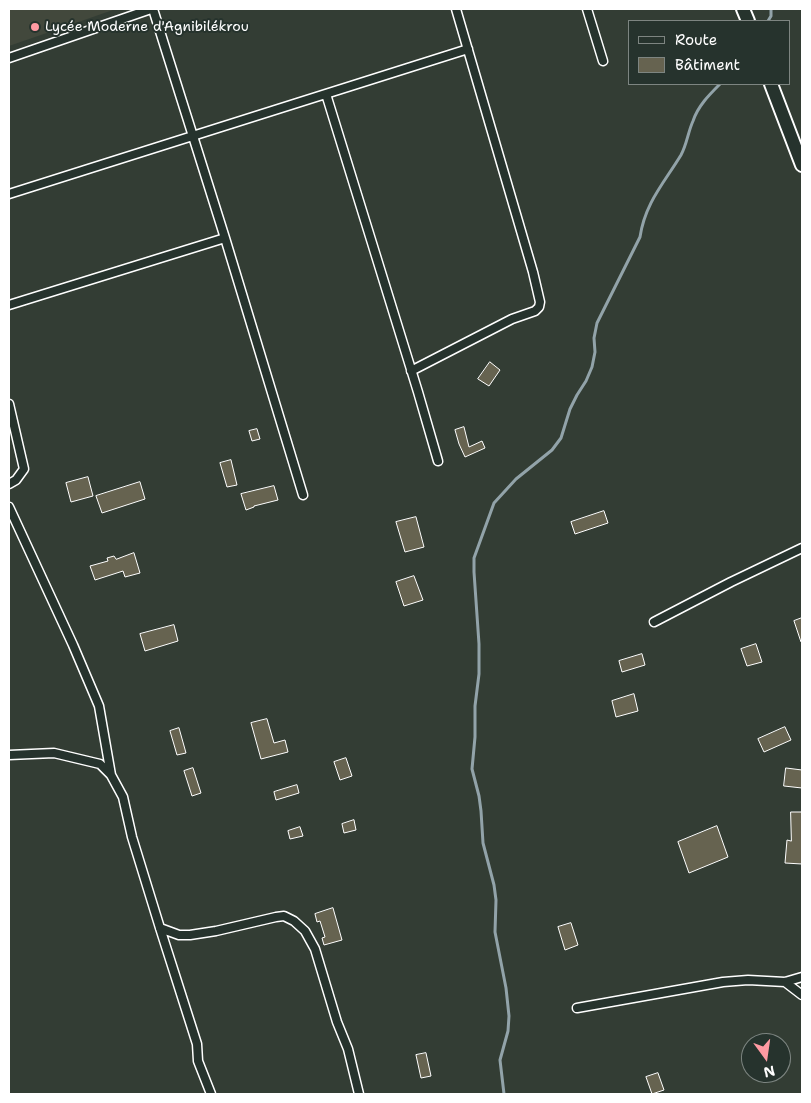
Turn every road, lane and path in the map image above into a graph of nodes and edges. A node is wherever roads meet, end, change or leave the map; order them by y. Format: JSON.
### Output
{"nodes":[{"id":1,"x":152,"y":9,"type":"edge"},
{"id":2,"x":456,"y":9,"type":"edge"},
{"id":3,"x":587,"y":9,"type":"edge"},
{"id":4,"x":468,"y":49,"type":"junction"},
{"id":5,"x":9,"y":58,"type":"edge"},
{"id":6,"x":602,"y":61,"type":"dead end"},
{"id":7,"x":771,"y":85,"type":"edge"},
{"id":8,"x":326,"y":94,"type":"junction"},
{"id":9,"x":193,"y":136,"type":"junction"},
{"id":10,"x":802,"y":165,"type":"edge"},
{"id":11,"x":9,"y":194,"type":"edge"},
{"id":12,"x":225,"y":238,"type":"junction"},
{"id":13,"x":9,"y":305,"type":"edge"},
{"id":14,"x":411,"y":371,"type":"junction"},
{"id":15,"x":9,"y":404,"type":"edge"},
{"id":16,"x":438,"y":461,"type":"dead end"},
{"id":17,"x":9,"y":484,"type":"edge"},
{"id":18,"x":302,"y":495,"type":"dead end"},
{"id":19,"x":9,"y":507,"type":"edge"},
{"id":20,"x":802,"y":548,"type":"edge"},
{"id":21,"x":654,"y":622,"type":"dead end"},
{"id":22,"x":9,"y":755,"type":"edge"},
{"id":23,"x":111,"y":774,"type":"junction"},
{"id":24,"x":160,"y":928,"type":"junction"},
{"id":25,"x":802,"y":977,"type":"edge"},
{"id":26,"x":785,"y":982,"type":"junction"},
{"id":27,"x":802,"y":995,"type":"edge"},
{"id":28,"x":577,"y":1008,"type":"dead end"},
{"id":29,"x":211,"y":1094,"type":"edge"},
{"id":30,"x":359,"y":1094,"type":"edge"}],
"edges":[{"from":1,"to":5,"type":"street"},
{"from":1,"to":9,"type":"street"},
{"from":2,"to":4,"type":"street"},
{"from":3,"to":6,"type":"street"},
{"from":4,"to":8,"type":"street"},
{"from":4,"to":14,"type":"street"},
{"from":7,"to":10,"type":"main road"},
{"from":8,"to":9,"type":"street"},
{"from":8,"to":14,"type":"street"},
{"from":9,"to":11,"type":"street"},
{"from":9,"to":12,"type":"street"},
{"from":12,"to":13,"type":"street"},
{"from":12,"to":18,"type":"street"},
{"from":14,"to":16,"type":"street"},
{"from":15,"to":17,"type":"street"},
{"from":19,"to":23,"type":"street"},
{"from":20,"to":21,"type":"street"},
{"from":22,"to":23,"type":"street"},
{"from":23,"to":24,"type":"street"},
{"from":24,"to":29,"type":"street"},
{"from":24,"to":30,"type":"street"},
{"from":25,"to":26,"type":"street"},
{"from":26,"to":27,"type":"street"},
{"from":26,"to":28,"type":"street"}]}
